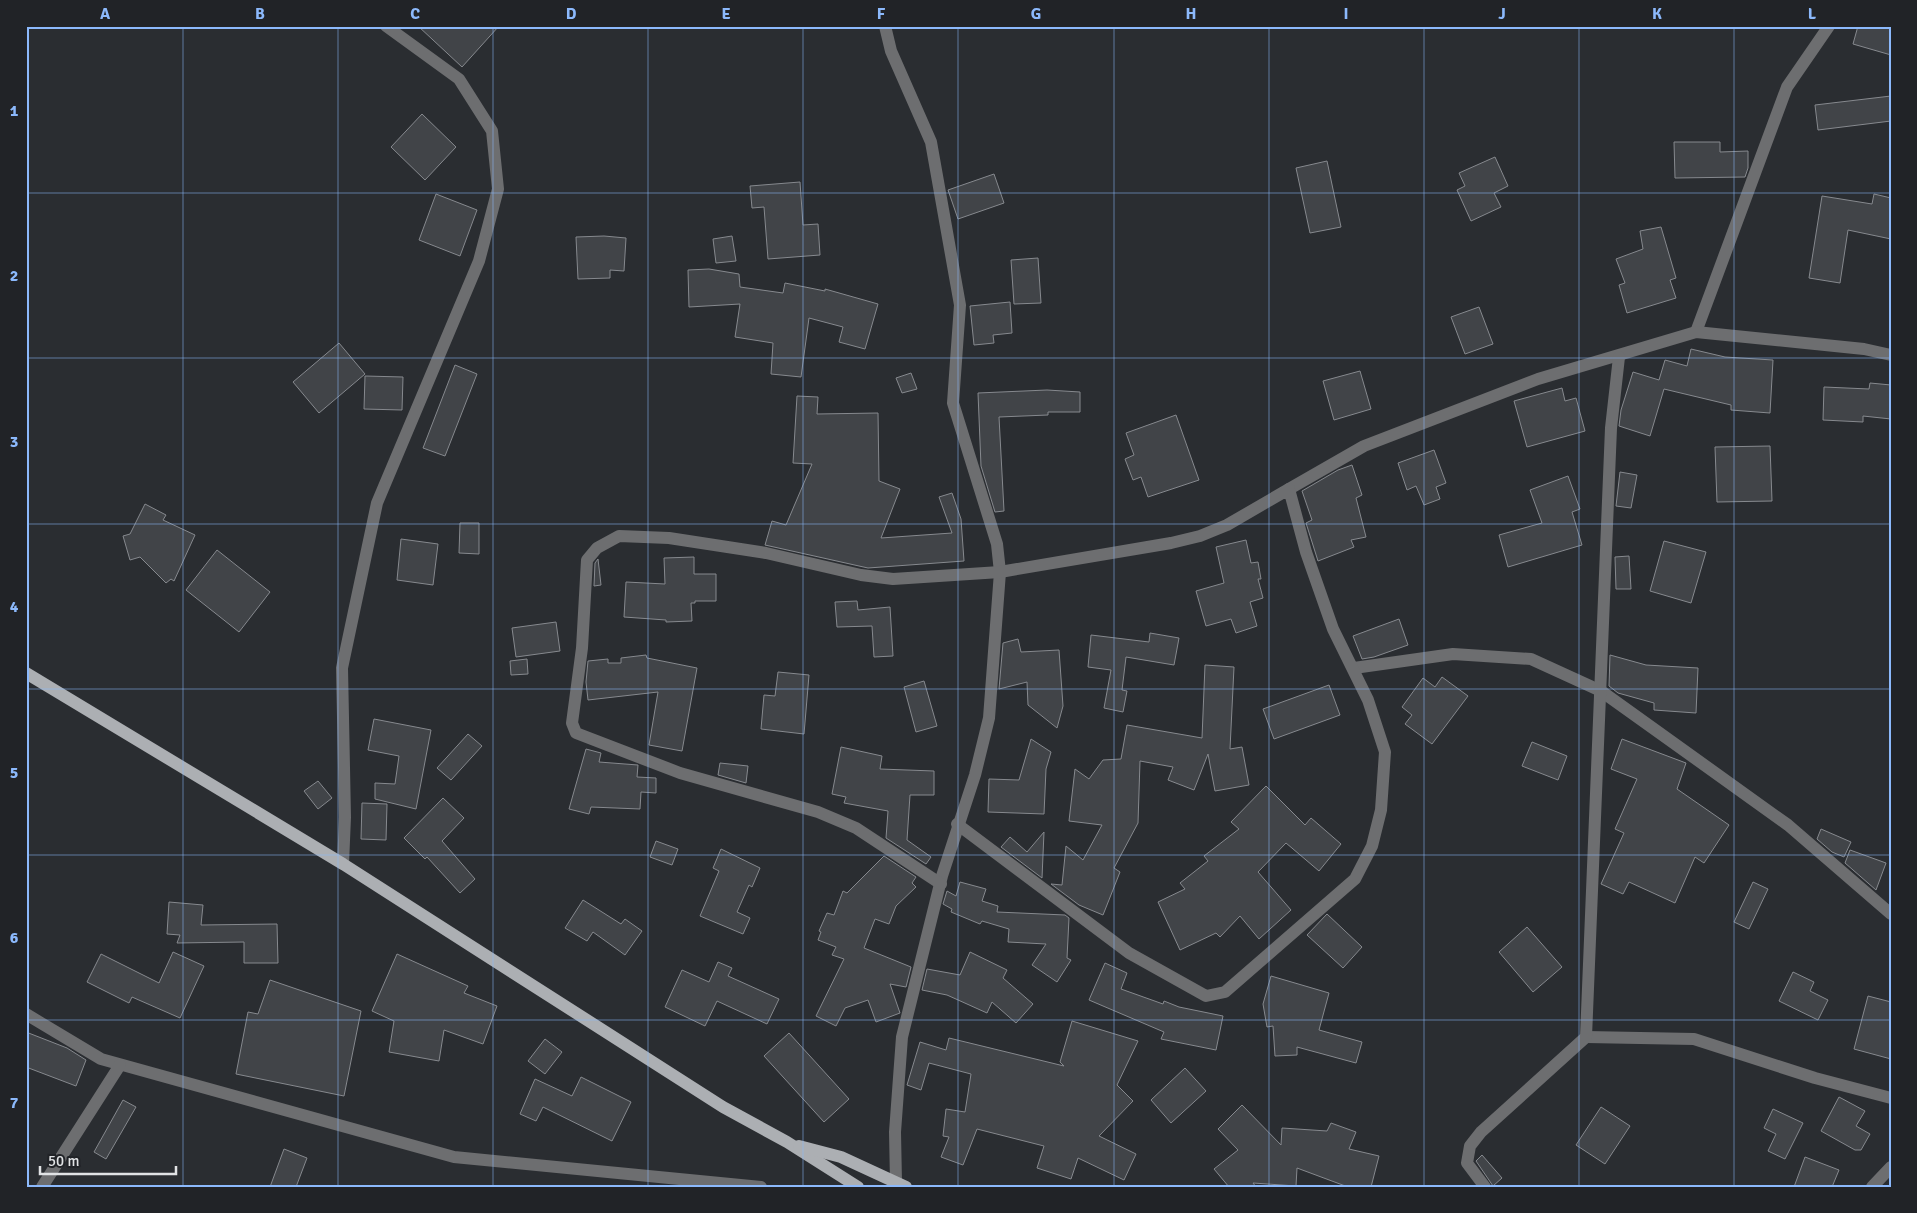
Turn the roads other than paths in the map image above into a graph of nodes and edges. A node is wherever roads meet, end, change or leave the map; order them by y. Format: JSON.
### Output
{"nodes":[{"id":1,"x":386,"y":26,"type":"edge"},
{"id":2,"x":885,"y":26,"type":"edge"},
{"id":3,"x":1828,"y":26,"type":"edge"},
{"id":4,"x":1696,"y":332,"type":"junction"},
{"id":5,"x":1891,"y":355,"type":"edge"},
{"id":6,"x":1619,"y":357,"type":"junction"},
{"id":7,"x":1289,"y":489,"type":"junction"},
{"id":8,"x":1000,"y":572,"type":"junction"},
{"id":9,"x":1354,"y":668,"type":"junction"},
{"id":10,"x":26,"y":673,"type":"edge"},
{"id":11,"x":1601,"y":691,"type":"junction"},
{"id":12,"x":957,"y":824,"type":"junction"},
{"id":13,"x":343,"y":864,"type":"junction"},
{"id":14,"x":940,"y":884,"type":"junction"},
{"id":15,"x":1891,"y":914,"type":"edge"},
{"id":16,"x":26,"y":1014,"type":"edge"},
{"id":17,"x":1586,"y":1037,"type":"junction"},
{"id":18,"x":120,"y":1065,"type":"junction"},
{"id":19,"x":1891,"y":1098,"type":"edge"},
{"id":20,"x":787,"y":1142,"type":"junction"},
{"id":21,"x":1891,"y":1167,"type":"edge"},
{"id":22,"x":901,"y":1184,"type":"edge"},
{"id":23,"x":42,"y":1187,"type":"edge"},
{"id":24,"x":761,"y":1187,"type":"edge"},
{"id":25,"x":858,"y":1187,"type":"edge"},
{"id":26,"x":1485,"y":1187,"type":"edge"},
{"id":27,"x":1872,"y":1187,"type":"edge"}],
"edges":[{"from":1,"to":13,"type":"street"},
{"from":2,"to":8,"type":"street"},
{"from":3,"to":4,"type":"street"},
{"from":4,"to":5,"type":"street"},
{"from":4,"to":6,"type":"street"},
{"from":6,"to":7,"type":"street"},
{"from":6,"to":11,"type":"street"},
{"from":7,"to":8,"type":"street"},
{"from":7,"to":9,"type":"street"},
{"from":8,"to":12,"type":"street"},
{"from":8,"to":14,"type":"street"},
{"from":9,"to":11,"type":"street"},
{"from":9,"to":12,"type":"street"},
{"from":10,"to":13,"type":"main road"},
{"from":11,"to":15,"type":"street"},
{"from":11,"to":17,"type":"street"},
{"from":12,"to":14,"type":"street"},
{"from":13,"to":20,"type":"main road"},
{"from":14,"to":22,"type":"street"},
{"from":16,"to":18,"type":"street"},
{"from":17,"to":19,"type":"street"},
{"from":17,"to":26,"type":"street"},
{"from":18,"to":23,"type":"street"},
{"from":18,"to":24,"type":"street"},
{"from":20,"to":22,"type":"main road"},
{"from":20,"to":25,"type":"main road"},
{"from":21,"to":27,"type":"street"}]}
